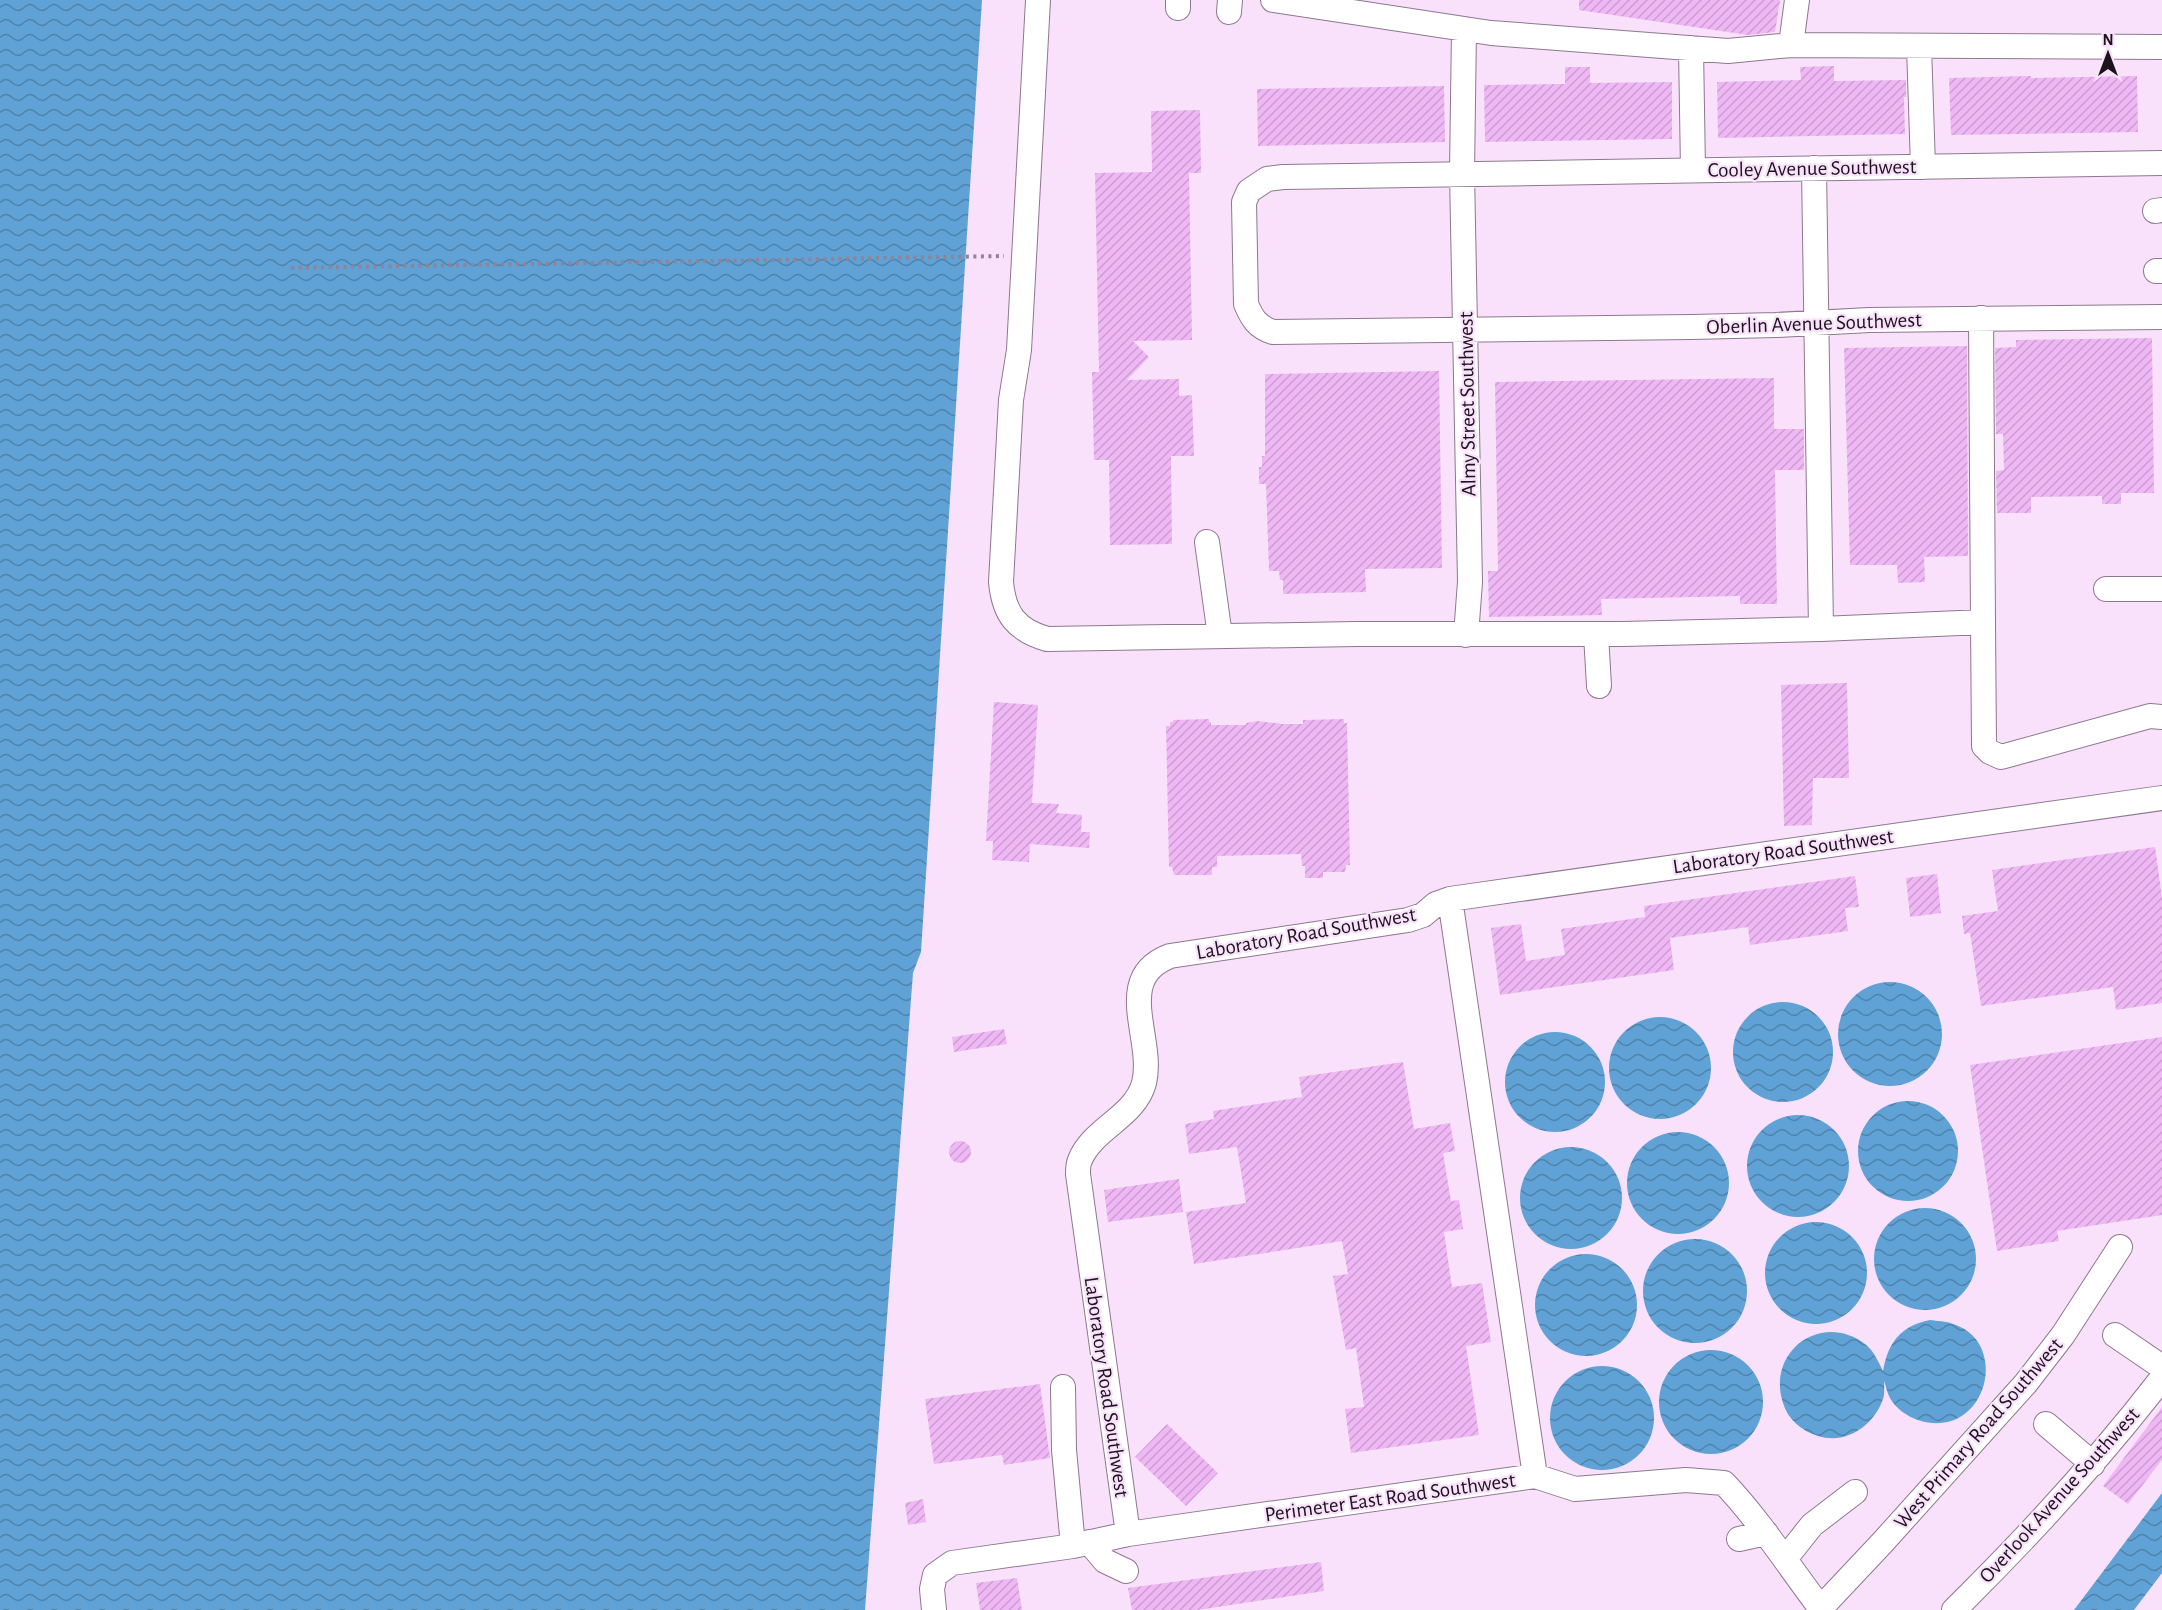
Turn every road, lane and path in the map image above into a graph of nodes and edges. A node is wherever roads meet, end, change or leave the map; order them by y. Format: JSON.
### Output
{"nodes":[{"id":1,"x":1038,"y":0,"type":"edge"},
{"id":2,"x":1797,"y":0,"type":"edge"},
{"id":3,"x":1282,"y":7,"type":"edge"},
{"id":4,"x":1460,"y":28,"type":"junction"},
{"id":5,"x":1791,"y":45,"type":"junction"},
{"id":6,"x":1920,"y":46,"type":"junction"},
{"id":7,"x":2162,"y":47,"type":"edge"},
{"id":8,"x":1691,"y":48,"type":"junction"},
{"id":9,"x":1452,"y":60,"type":"dead end"},
{"id":10,"x":2162,"y":163,"type":"edge"},
{"id":11,"x":1923,"y":167,"type":"junction"},
{"id":12,"x":1814,"y":168,"type":"junction"},
{"id":13,"x":1693,"y":170,"type":"junction"},
{"id":14,"x":1462,"y":173,"type":"junction"},
{"id":15,"x":992,"y":256,"type":"dead end"},
{"id":16,"x":291,"y":268,"type":"dead end"},
{"id":17,"x":2162,"y":316,"type":"edge"},
{"id":18,"x":1981,"y":318,"type":"junction"},
{"id":19,"x":1817,"y":322,"type":"junction"},
{"id":20,"x":1466,"y":330,"type":"junction"},
{"id":21,"x":1207,"y":542,"type":"dead end"},
{"id":22,"x":2106,"y":589,"type":"dead end"},
{"id":23,"x":2162,"y":589,"type":"edge"},
{"id":24,"x":1983,"y":622,"type":"junction"},
{"id":25,"x":1821,"y":629,"type":"junction"},
{"id":26,"x":1596,"y":634,"type":"junction"},
{"id":27,"x":1466,"y":635,"type":"junction"},
{"id":28,"x":1220,"y":636,"type":"junction"},
{"id":29,"x":1599,"y":686,"type":"dead end"},
{"id":30,"x":2162,"y":717,"type":"edge"},
{"id":31,"x":2162,"y":798,"type":"edge"},
{"id":32,"x":1450,"y":899,"type":"junction"},
{"id":33,"x":2120,"y":1247,"type":"dead end"},
{"id":34,"x":2115,"y":1335,"type":"dead end"},
{"id":35,"x":2162,"y":1367,"type":"edge"},
{"id":36,"x":2162,"y":1378,"type":"edge"},
{"id":37,"x":1063,"y":1387,"type":"dead end"},
{"id":38,"x":2046,"y":1424,"type":"dead end"},
{"id":39,"x":2093,"y":1464,"type":"junction"},
{"id":40,"x":1535,"y":1476,"type":"junction"},
{"id":41,"x":1855,"y":1492,"type":"dead end"},
{"id":42,"x":1766,"y":1533,"type":"junction"},
{"id":43,"x":1128,"y":1534,"type":"junction"},
{"id":44,"x":1739,"y":1539,"type":"dead end"},
{"id":45,"x":1081,"y":1544,"type":"junction"},
{"id":46,"x":1785,"y":1558,"type":"junction"},
{"id":47,"x":1126,"y":1571,"type":"dead end"},
{"id":48,"x":1821,"y":1609,"type":"edge"},
{"id":49,"x":934,"y":1610,"type":"edge"},
{"id":50,"x":1954,"y":1610,"type":"edge"}],
"edges":[{"from":1,"to":28,"type":"lane"},
{"from":2,"to":5,"type":"lane"},
{"from":3,"to":4,"type":"lane"},
{"from":4,"to":8,"type":"lane"},
{"from":4,"to":9,"type":"lane"},
{"from":4,"to":14,"type":"lane","name":"Almy Street Southwest"},
{"from":5,"to":6,"type":"lane"},
{"from":5,"to":8,"type":"lane"},
{"from":6,"to":7,"type":"lane"},
{"from":6,"to":11,"type":"lane"},
{"from":8,"to":13,"type":"lane"},
{"from":10,"to":11,"type":"lane","name":"Cooley Avenue Southwest"},
{"from":11,"to":12,"type":"lane","name":"Cooley Avenue Southwest"},
{"from":12,"to":13,"type":"lane","name":"Cooley Avenue Southwest"},
{"from":12,"to":19,"type":"lane"},
{"from":13,"to":14,"type":"lane","name":"Cooley Avenue Southwest"},
{"from":14,"to":20,"type":"lane","name":"Almy Street Southwest"},
{"from":14,"to":20,"type":"lane","name":"Cooley Avenue Southwest"},
{"from":15,"to":16,"type":"path"},
{"from":17,"to":18,"type":"lane","name":"Oberlin Avenue Southwest"},
{"from":18,"to":19,"type":"lane","name":"Oberlin Avenue Southwest"},
{"from":18,"to":24,"type":"lane"},
{"from":19,"to":20,"type":"lane","name":"Oberlin Avenue Southwest"},
{"from":19,"to":25,"type":"lane"},
{"from":20,"to":27,"type":"lane","name":"Almy Street Southwest"},
{"from":21,"to":28,"type":"lane"},
{"from":22,"to":23,"type":"lane"},
{"from":24,"to":25,"type":"lane"},
{"from":24,"to":30,"type":"lane"},
{"from":25,"to":26,"type":"lane"},
{"from":26,"to":27,"type":"lane"},
{"from":26,"to":29,"type":"lane"},
{"from":27,"to":28,"type":"lane"},
{"from":31,"to":32,"type":"lane","name":"Laboratory Road Southwest"},
{"from":32,"to":40,"type":"lane"},
{"from":32,"to":43,"type":"lane","name":"Laboratory Road Southwest"},
{"from":33,"to":48,"type":"lane","name":"West Primary Road Southwest"},
{"from":34,"to":35,"type":"lane"},
{"from":36,"to":39,"type":"lane","name":"Overlook Avenue Southwest"},
{"from":37,"to":45,"type":"lane"},
{"from":38,"to":39,"type":"lane"},
{"from":39,"to":50,"type":"lane","name":"Overlook Avenue Southwest"},
{"from":40,"to":42,"type":"lane","name":"Perimeter East Road Southwest"},
{"from":40,"to":43,"type":"lane","name":"Perimeter East Road Southwest"},
{"from":41,"to":46,"type":"lane"},
{"from":42,"to":44,"type":"lane"},
{"from":42,"to":46,"type":"lane","name":"Perimeter East Road Southwest"},
{"from":43,"to":45,"type":"lane","name":"Perimeter East Road Southwest"},
{"from":45,"to":47,"type":"lane"},
{"from":45,"to":49,"type":"lane","name":"Perimeter East Road Southwest"},
{"from":46,"to":48,"type":"lane","name":"Perimeter East Road Southwest"}]}
